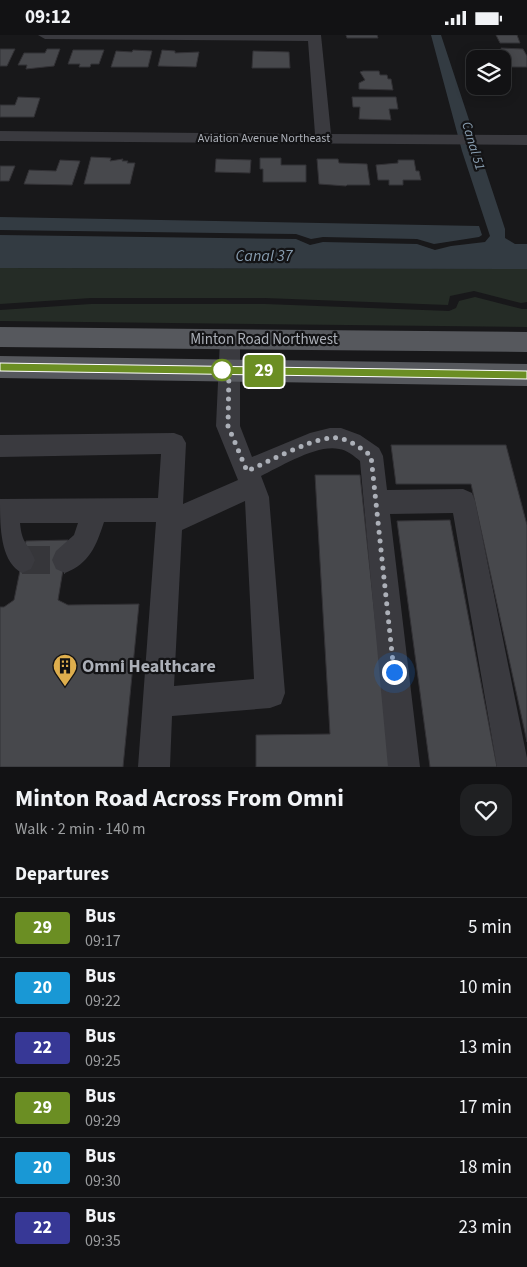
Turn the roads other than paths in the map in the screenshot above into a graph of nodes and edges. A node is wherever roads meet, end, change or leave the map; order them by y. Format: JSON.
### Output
{"nodes":[{"id":1,"x":46,"y":35,"type":"edge"},
{"id":2,"x":314,"y":36,"type":"edge"},
{"id":3,"x":0,"y":136,"type":"edge"},
{"id":4,"x":323,"y":138,"type":"junction"},
{"id":5,"x":527,"y":140,"type":"edge"},
{"id":6,"x":0,"y":337,"type":"edge"},
{"id":7,"x":230,"y":339,"type":"junction"},
{"id":8,"x":527,"y":342,"type":"edge"},
{"id":9,"x":0,"y":367,"type":"edge"},
{"id":10,"x":229,"y":370,"type":"junction"},
{"id":11,"x":526,"y":378,"type":"edge"},
{"id":12,"x":0,"y":446,"type":"edge"},
{"id":13,"x":250,"y":478,"type":"junction"},
{"id":14,"x":376,"y":502,"type":"junction"},
{"id":15,"x":3,"y":511,"type":"edge"},
{"id":16,"x":95,"y":511,"type":"junction"},
{"id":17,"x":170,"y":516,"type":"junction"},
{"id":18,"x":22,"y":560,"type":"dead end"},
{"id":19,"x":66,"y":560,"type":"tunnel mouth"},
{"id":20,"x":160,"y":702,"type":"junction"},
{"id":21,"x":154,"y":767,"type":"edge"},
{"id":22,"x":404,"y":767,"type":"edge"},
{"id":23,"x":513,"y":767,"type":"edge"}],
"edges":[{"from":1,"to":2,"type":"street"},
{"from":2,"to":4,"type":"street"},
{"from":3,"to":4,"type":"street","name":"Aviation Avenue Northeast"},
{"from":4,"to":5,"type":"street","name":"Aviation Avenue Northeast"},
{"from":6,"to":7,"type":"main road","name":"Minton Road Northwest"},
{"from":7,"to":8,"type":"main road","name":"Minton Road Northwest"},
{"from":7,"to":10,"type":"street"},
{"from":9,"to":10,"type":"main road","name":"Minton Road Northwest"},
{"from":10,"to":11,"type":"main road","name":"Minton Road Northwest"},
{"from":10,"to":13,"type":"street"},
{"from":12,"to":17,"type":"street"},
{"from":13,"to":14,"type":"street"},
{"from":13,"to":17,"type":"street"},
{"from":13,"to":20,"type":"street"},
{"from":14,"to":22,"type":"street"},
{"from":14,"to":23,"type":"street"},
{"from":15,"to":16,"type":"street"},
{"from":15,"to":18,"type":"street"},
{"from":16,"to":17,"type":"street"},
{"from":16,"to":19,"type":"street"},
{"from":17,"to":20,"type":"street"},
{"from":20,"to":21,"type":"street"}]}
